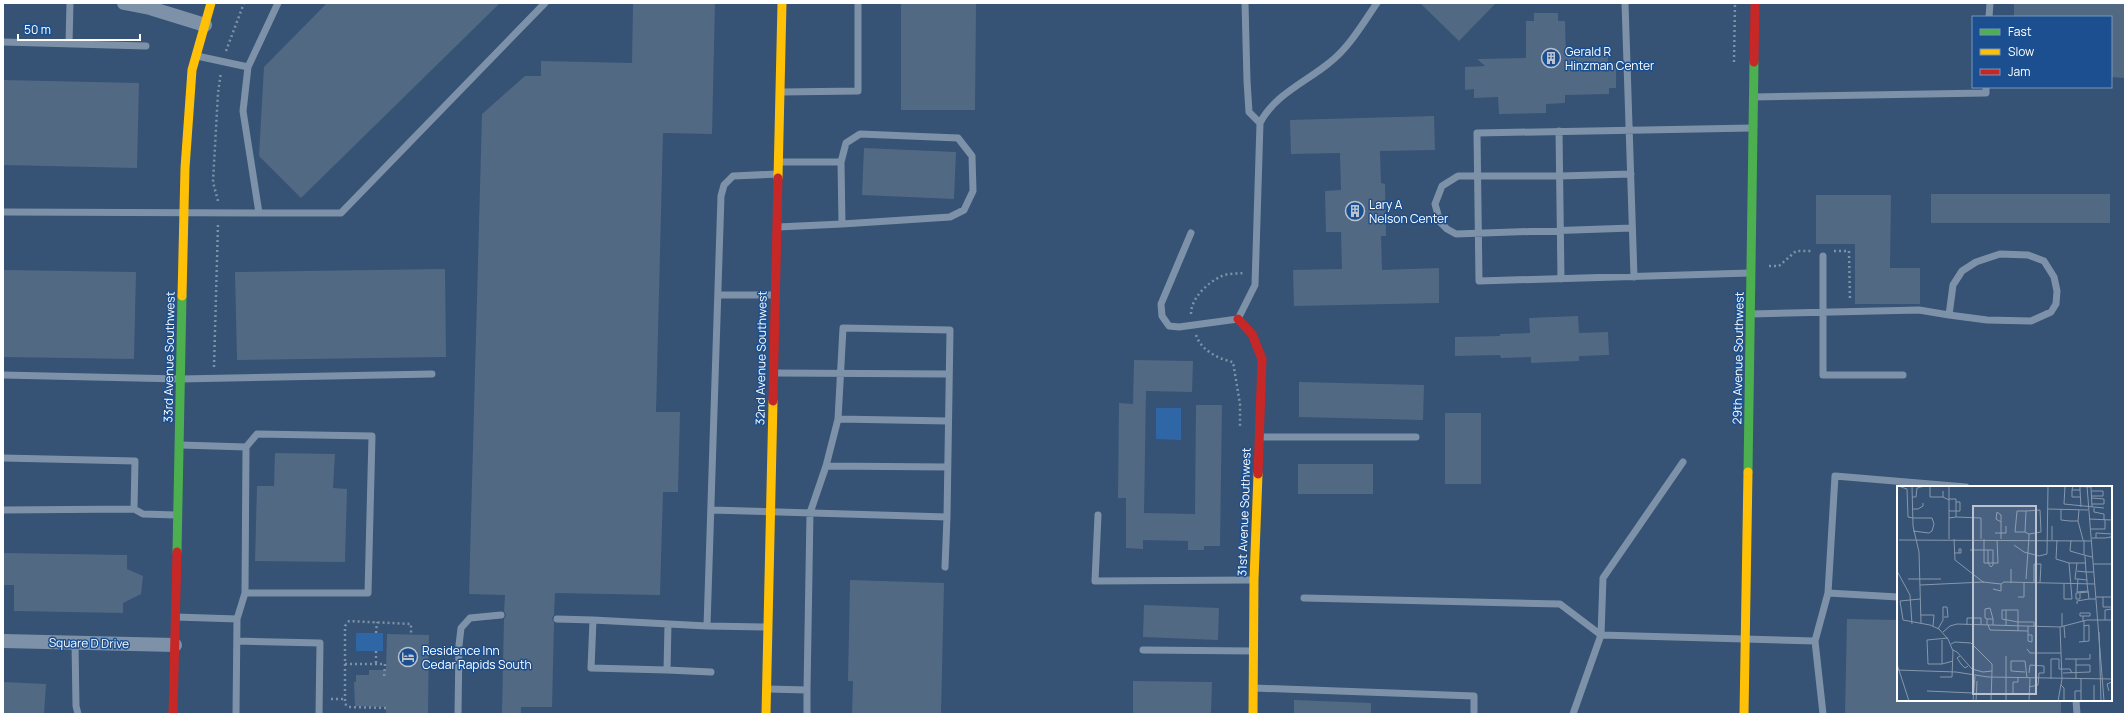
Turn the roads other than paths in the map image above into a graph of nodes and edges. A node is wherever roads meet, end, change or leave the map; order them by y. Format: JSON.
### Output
{"nodes":[{"id":1,"x":70,"y":3,"type":"edge"},
{"id":2,"x":124,"y":3,"type":"edge"},
{"id":3,"x":210,"y":3,"type":"edge"},
{"id":4,"x":278,"y":3,"type":"edge"},
{"id":5,"x":545,"y":3,"type":"edge"},
{"id":6,"x":782,"y":3,"type":"edge"},
{"id":7,"x":858,"y":3,"type":"edge"},
{"id":8,"x":1245,"y":3,"type":"edge"},
{"id":9,"x":1377,"y":3,"type":"edge"},
{"id":10,"x":1625,"y":3,"type":"edge"},
{"id":11,"x":1755,"y":3,"type":"edge"},
{"id":12,"x":1990,"y":3,"type":"edge"},
{"id":13,"x":1989,"y":16,"type":"edge"},
{"id":14,"x":205,"y":25,"type":"junction"},
{"id":15,"x":3,"y":42,"type":"edge"},
{"id":16,"x":69,"y":44,"type":"junction"},
{"id":17,"x":146,"y":46,"type":"dead end"},
{"id":18,"x":196,"y":56,"type":"junction"},
{"id":19,"x":248,"y":67,"type":"junction"},
{"id":20,"x":1986,"y":88,"type":"edge"},
{"id":21,"x":779,"y":92,"type":"junction"},
{"id":22,"x":1754,"y":97,"type":"junction"},
{"id":23,"x":1260,"y":123,"type":"junction"},
{"id":24,"x":1754,"y":128,"type":"junction"},
{"id":25,"x":1629,"y":130,"type":"junction"},
{"id":26,"x":1559,"y":131,"type":"junction"},
{"id":27,"x":778,"y":162,"type":"junction"},
{"id":28,"x":841,"y":162,"type":"junction"},
{"id":29,"x":778,"y":174,"type":"junction"},
{"id":30,"x":1631,"y":174,"type":"junction"},
{"id":31,"x":1560,"y":176,"type":"junction"},
{"id":32,"x":1478,"y":177,"type":"junction"},
{"id":33,"x":3,"y":212,"type":"edge"},
{"id":34,"x":184,"y":212,"type":"junction"},
{"id":35,"x":259,"y":213,"type":"junction"},
{"id":36,"x":842,"y":224,"type":"junction"},
{"id":37,"x":776,"y":227,"type":"junction"},
{"id":38,"x":1632,"y":228,"type":"junction"},
{"id":39,"x":1560,"y":231,"type":"junction"},
{"id":40,"x":1191,"y":233,"type":"dead end"},
{"id":41,"x":1478,"y":233,"type":"junction"},
{"id":42,"x":1823,"y":256,"type":"dead end"},
{"id":43,"x":1751,"y":273,"type":"junction"},
{"id":44,"x":1634,"y":277,"type":"junction"},
{"id":45,"x":1561,"y":279,"type":"junction"},
{"id":46,"x":718,"y":295,"type":"junction"},
{"id":47,"x":775,"y":295,"type":"junction"},
{"id":48,"x":1823,"y":312,"type":"junction"},
{"id":49,"x":1751,"y":314,"type":"junction"},
{"id":50,"x":1949,"y":315,"type":"junction"},
{"id":51,"x":1238,"y":319,"type":"junction"},
{"id":52,"x":773,"y":373,"type":"junction"},
{"id":53,"x":432,"y":374,"type":"dead end"},
{"id":54,"x":841,"y":374,"type":"junction"},
{"id":55,"x":949,"y":374,"type":"junction"},
{"id":56,"x":1903,"y":375,"type":"dead end"},
{"id":57,"x":3,"y":376,"type":"edge"},
{"id":58,"x":180,"y":379,"type":"junction"},
{"id":59,"x":838,"y":419,"type":"junction"},
{"id":60,"x":948,"y":421,"type":"junction"},
{"id":61,"x":1259,"y":436,"type":"junction"},
{"id":62,"x":1416,"y":437,"type":"dead end"},
{"id":63,"x":179,"y":445,"type":"junction"},
{"id":64,"x":246,"y":447,"type":"junction"},
{"id":65,"x":3,"y":458,"type":"edge"},
{"id":66,"x":1683,"y":462,"type":"dead end"},
{"id":67,"x":826,"y":466,"type":"junction"},
{"id":68,"x":948,"y":467,"type":"junction"},
{"id":69,"x":1954,"y":486,"type":"edge"},
{"id":70,"x":3,"y":510,"type":"edge"},
{"id":71,"x":134,"y":510,"type":"junction"},
{"id":72,"x":711,"y":510,"type":"junction"},
{"id":73,"x":770,"y":512,"type":"junction"},
{"id":74,"x":810,"y":513,"type":"junction"},
{"id":75,"x":178,"y":515,"type":"junction"},
{"id":76,"x":1098,"y":515,"type":"dead end"},
{"id":77,"x":947,"y":517,"type":"junction"},
{"id":78,"x":945,"y":567,"type":"dead end"},
{"id":79,"x":1254,"y":580,"type":"junction"},
{"id":80,"x":245,"y":593,"type":"junction"},
{"id":81,"x":1828,"y":593,"type":"junction"},
{"id":82,"x":1897,"y":597,"type":"edge"},
{"id":83,"x":1304,"y":598,"type":"dead end"},
{"id":84,"x":501,"y":615,"type":"dead end"},
{"id":85,"x":175,"y":617,"type":"junction"},
{"id":86,"x":236,"y":619,"type":"junction"},
{"id":87,"x":557,"y":619,"type":"dead end"},
{"id":88,"x":593,"y":620,"type":"junction"},
{"id":89,"x":668,"y":624,"type":"junction"},
{"id":90,"x":706,"y":626,"type":"junction"},
{"id":91,"x":768,"y":627,"type":"junction"},
{"id":92,"x":1601,"y":635,"type":"junction"},
{"id":93,"x":1746,"y":640,"type":"junction"},
{"id":94,"x":3,"y":641,"type":"edge"},
{"id":95,"x":237,"y":641,"type":"junction"},
{"id":96,"x":1815,"y":641,"type":"junction"},
{"id":97,"x":75,"y":642,"type":"junction"},
{"id":98,"x":175,"y":645,"type":"junction"},
{"id":99,"x":1143,"y":650,"type":"dead end"},
{"id":100,"x":1253,"y":651,"type":"junction"},
{"id":101,"x":667,"y":670,"type":"junction"},
{"id":102,"x":711,"y":672,"type":"dead end"},
{"id":103,"x":1253,"y":688,"type":"junction"},
{"id":104,"x":766,"y":689,"type":"junction"},
{"id":105,"x":807,"y":690,"type":"junction"},
{"id":106,"x":2076,"y":701,"type":"edge"},
{"id":107,"x":78,"y":714,"type":"edge"},
{"id":108,"x":173,"y":714,"type":"edge"},
{"id":109,"x":236,"y":714,"type":"edge"},
{"id":110,"x":319,"y":714,"type":"edge"},
{"id":111,"x":458,"y":714,"type":"edge"},
{"id":112,"x":766,"y":714,"type":"edge"},
{"id":113,"x":807,"y":714,"type":"edge"},
{"id":114,"x":1253,"y":714,"type":"edge"},
{"id":115,"x":1474,"y":714,"type":"edge"},
{"id":116,"x":1573,"y":714,"type":"edge"},
{"id":117,"x":1744,"y":714,"type":"edge"},
{"id":118,"x":1823,"y":714,"type":"edge"},
{"id":119,"x":2076,"y":714,"type":"edge"}],
"edges":[{"from":1,"to":16,"type":"lane"},
{"from":2,"to":14,"type":"street"},
{"from":3,"to":14,"type":"street","name":"33rd Avenue Southwest"},
{"from":4,"to":19,"type":"lane"},
{"from":5,"to":35,"type":"lane"},
{"from":6,"to":21,"type":"street","name":"32nd Avenue Southwest"},
{"from":7,"to":21,"type":"lane"},
{"from":8,"to":23,"type":"lane"},
{"from":9,"to":23,"type":"lane"},
{"from":10,"to":25,"type":"lane"},
{"from":11,"to":22,"type":"street","name":"29th Avenue Southwest"},
{"from":12,"to":13,"type":"lane"},
{"from":14,"to":18,"type":"street","name":"33rd Avenue Southwest"},
{"from":15,"to":16,"type":"lane"},
{"from":16,"to":17,"type":"lane"},
{"from":18,"to":19,"type":"lane"},
{"from":18,"to":34,"type":"street","name":"33rd Avenue Southwest"},
{"from":19,"to":35,"type":"lane"},
{"from":20,"to":22,"type":"lane"},
{"from":21,"to":27,"type":"street","name":"32nd Avenue Southwest"},
{"from":22,"to":24,"type":"street","name":"29th Avenue Southwest"},
{"from":23,"to":51,"type":"lane"},
{"from":24,"to":25,"type":"lane"},
{"from":24,"to":43,"type":"street","name":"29th Avenue Southwest"},
{"from":25,"to":26,"type":"lane"},
{"from":25,"to":30,"type":"lane"},
{"from":26,"to":31,"type":"lane"},
{"from":26,"to":32,"type":"lane"},
{"from":27,"to":28,"type":"lane"},
{"from":27,"to":29,"type":"street","name":"32nd Avenue Southwest"},
{"from":28,"to":36,"type":"lane"},
{"from":28,"to":36,"type":"lane"},
{"from":29,"to":37,"type":"street","name":"32nd Avenue Southwest"},
{"from":29,"to":46,"type":"lane"},
{"from":30,"to":31,"type":"lane"},
{"from":30,"to":38,"type":"lane"},
{"from":31,"to":32,"type":"lane"},
{"from":31,"to":39,"type":"lane"},
{"from":32,"to":41,"type":"lane"},
{"from":32,"to":41,"type":"lane"},
{"from":33,"to":34,"type":"lane"},
{"from":34,"to":35,"type":"lane"},
{"from":34,"to":58,"type":"street","name":"33rd Avenue Southwest"},
{"from":36,"to":37,"type":"lane"},
{"from":37,"to":47,"type":"street","name":"32nd Avenue Southwest"},
{"from":38,"to":39,"type":"lane"},
{"from":38,"to":44,"type":"lane"},
{"from":39,"to":41,"type":"lane"},
{"from":39,"to":45,"type":"lane"},
{"from":40,"to":51,"type":"lane"},
{"from":41,"to":45,"type":"lane"},
{"from":42,"to":48,"type":"lane"},
{"from":43,"to":44,"type":"lane"},
{"from":43,"to":49,"type":"street","name":"29th Avenue Southwest"},
{"from":44,"to":45,"type":"lane"},
{"from":46,"to":47,"type":"lane"},
{"from":46,"to":72,"type":"lane"},
{"from":47,"to":52,"type":"street","name":"32nd Avenue Southwest"},
{"from":48,"to":49,"type":"lane"},
{"from":48,"to":50,"type":"lane"},
{"from":48,"to":56,"type":"lane"},
{"from":49,"to":93,"type":"street","name":"29th Avenue Southwest"},
{"from":50,"to":50,"type":"lane"},
{"from":51,"to":61,"type":"street","name":"31st Avenue Southwest"},
{"from":52,"to":54,"type":"lane"},
{"from":52,"to":73,"type":"street","name":"32nd Avenue Southwest"},
{"from":53,"to":58,"type":"lane"},
{"from":54,"to":55,"type":"lane"},
{"from":54,"to":55,"type":"lane"},
{"from":54,"to":59,"type":"lane"},
{"from":55,"to":60,"type":"lane"},
{"from":57,"to":58,"type":"lane"},
{"from":58,"to":63,"type":"street","name":"33rd Avenue Southwest"},
{"from":59,"to":60,"type":"lane"},
{"from":59,"to":67,"type":"lane"},
{"from":60,"to":68,"type":"lane"},
{"from":61,"to":62,"type":"lane"},
{"from":61,"to":79,"type":"street","name":"31st Avenue Southwest"},
{"from":63,"to":64,"type":"lane"},
{"from":63,"to":75,"type":"street","name":"33rd Avenue Southwest"},
{"from":64,"to":80,"type":"lane"},
{"from":64,"to":80,"type":"lane"},
{"from":65,"to":71,"type":"lane"},
{"from":66,"to":92,"type":"lane"},
{"from":67,"to":68,"type":"lane"},
{"from":67,"to":74,"type":"lane"},
{"from":68,"to":77,"type":"lane"},
{"from":69,"to":81,"type":"lane"},
{"from":70,"to":71,"type":"lane"},
{"from":71,"to":75,"type":"lane"},
{"from":72,"to":73,"type":"lane"},
{"from":72,"to":90,"type":"lane"},
{"from":73,"to":74,"type":"lane"},
{"from":73,"to":91,"type":"street","name":"32nd Avenue Southwest"},
{"from":74,"to":77,"type":"lane"},
{"from":74,"to":105,"type":"lane"},
{"from":75,"to":85,"type":"street","name":"33rd Avenue Southwest"},
{"from":76,"to":79,"type":"lane"},
{"from":77,"to":78,"type":"lane"},
{"from":79,"to":100,"type":"street","name":"31st Avenue Southwest"},
{"from":80,"to":86,"type":"lane"},
{"from":81,"to":82,"type":"lane"},
{"from":81,"to":96,"type":"lane"},
{"from":83,"to":92,"type":"lane"},
{"from":84,"to":111,"type":"lane"},
{"from":85,"to":86,"type":"lane"},
{"from":85,"to":98,"type":"street","name":"33rd Avenue Southwest"},
{"from":86,"to":95,"type":"lane"},
{"from":87,"to":88,"type":"lane"},
{"from":88,"to":89,"type":"lane"},
{"from":88,"to":101,"type":"lane"},
{"from":89,"to":90,"type":"lane"},
{"from":89,"to":101,"type":"lane"},
{"from":90,"to":91,"type":"lane"},
{"from":91,"to":104,"type":"street","name":"32nd Avenue Southwest"},
{"from":92,"to":93,"type":"lane"},
{"from":92,"to":116,"type":"lane"},
{"from":93,"to":96,"type":"lane"},
{"from":93,"to":117,"type":"street","name":"29th Avenue Southwest"},
{"from":94,"to":97,"type":"street","name":"Square D Drive"},
{"from":95,"to":109,"type":"lane"},
{"from":95,"to":110,"type":"lane"},
{"from":96,"to":118,"type":"lane"},
{"from":97,"to":98,"type":"street","name":"Square D Drive"},
{"from":97,"to":107,"type":"lane"},
{"from":98,"to":108,"type":"street","name":"33rd Avenue Southwest"},
{"from":99,"to":100,"type":"lane"},
{"from":100,"to":103,"type":"street","name":"31st Avenue Southwest"},
{"from":101,"to":102,"type":"lane"},
{"from":103,"to":114,"type":"street","name":"31st Avenue Southwest"},
{"from":103,"to":115,"type":"lane"},
{"from":104,"to":105,"type":"lane"},
{"from":104,"to":112,"type":"street","name":"32nd Avenue Southwest"},
{"from":105,"to":113,"type":"lane"},
{"from":106,"to":119,"type":"lane"}]}
